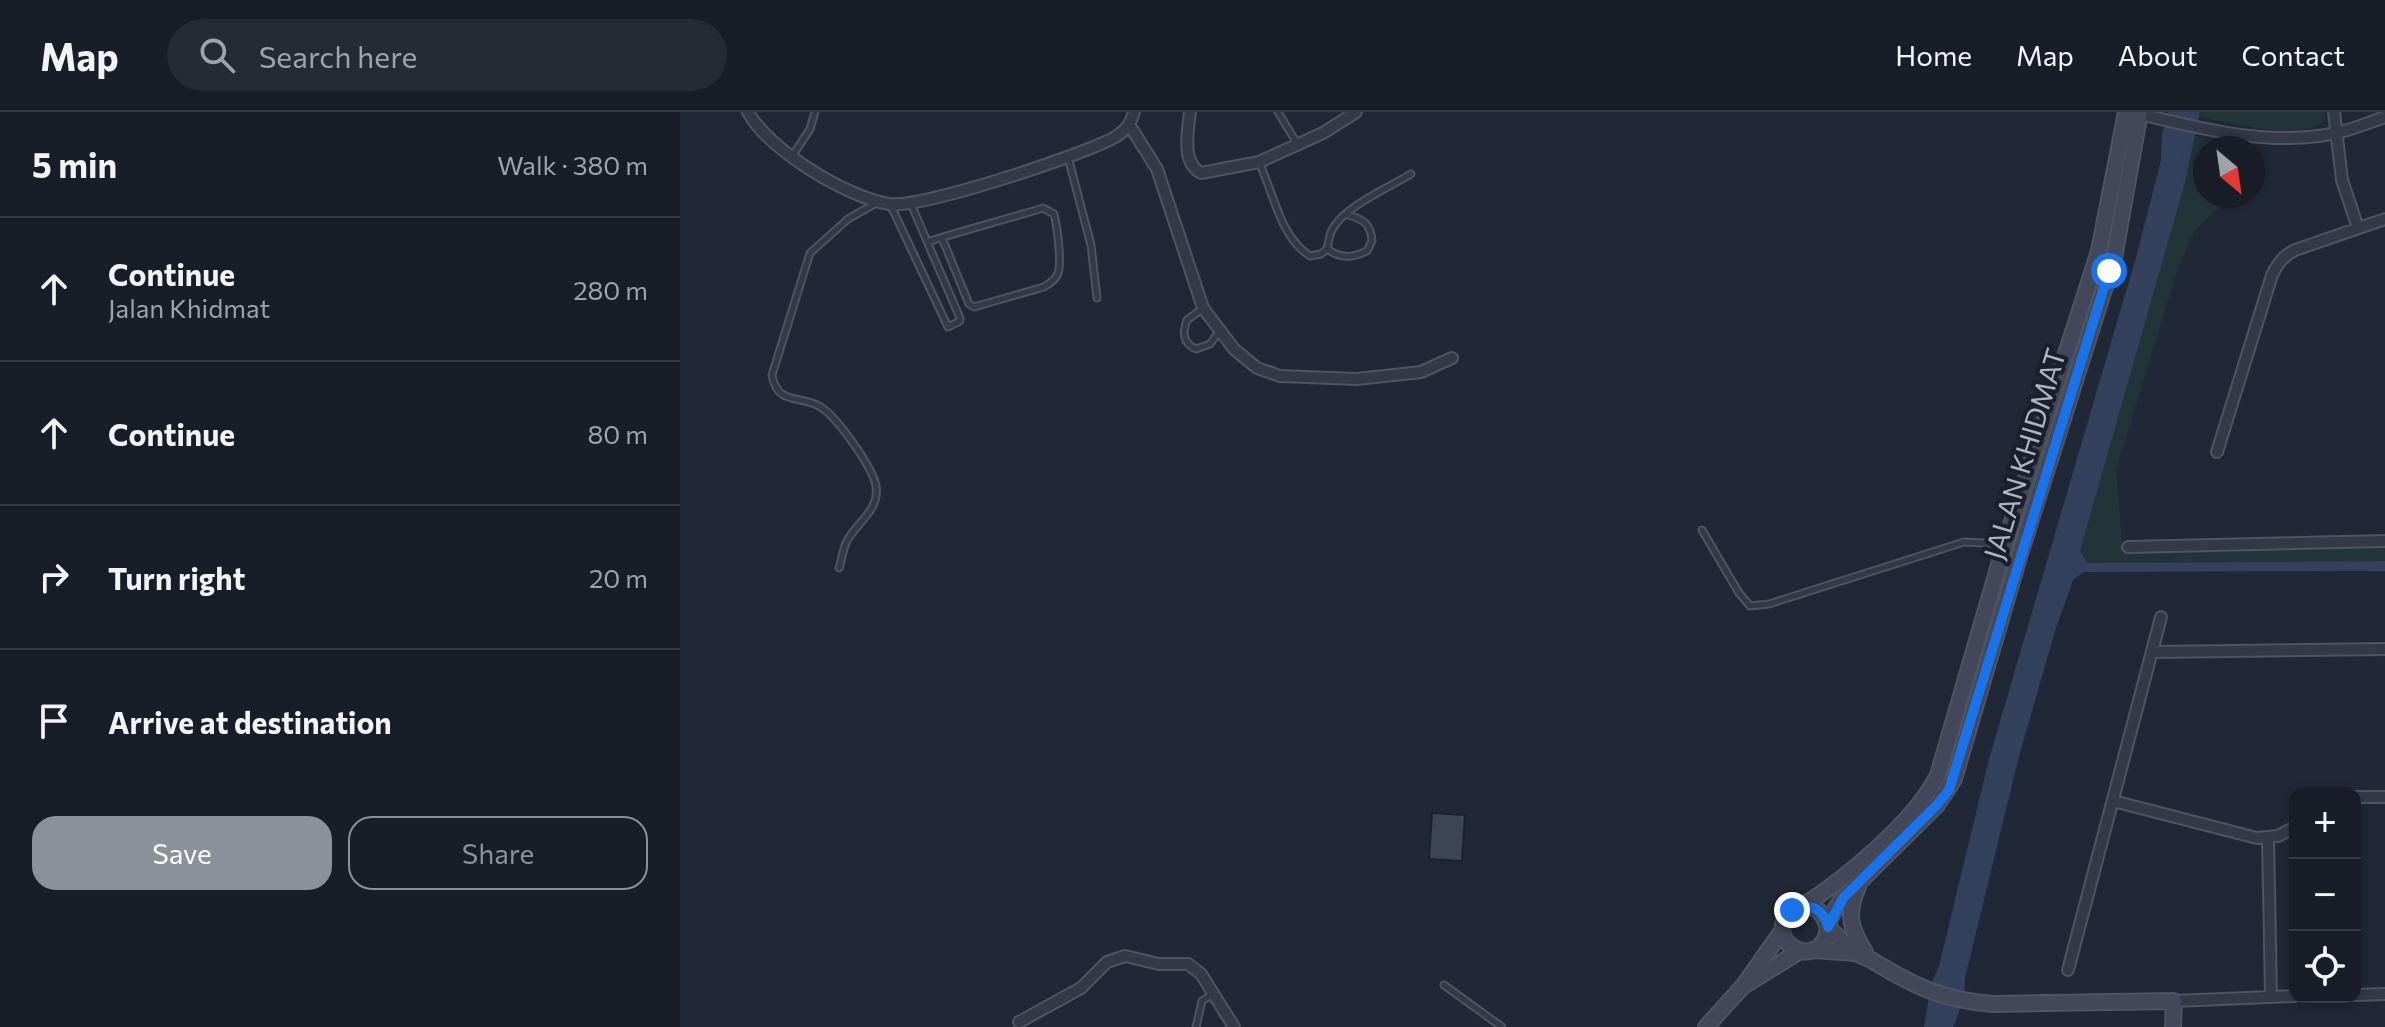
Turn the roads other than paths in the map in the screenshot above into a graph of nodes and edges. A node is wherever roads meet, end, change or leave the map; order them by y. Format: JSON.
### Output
{"nodes":[{"id":1,"x":740,"y":112,"type":"edge"},
{"id":2,"x":815,"y":112,"type":"edge"},
{"id":3,"x":1134,"y":112,"type":"edge"},
{"id":4,"x":1190,"y":112,"type":"edge"},
{"id":5,"x":1278,"y":112,"type":"edge"},
{"id":6,"x":1356,"y":112,"type":"edge"},
{"id":7,"x":2334,"y":112,"type":"edge"},
{"id":8,"x":2135,"y":113,"type":"edge"},
{"id":9,"x":749,"y":115,"type":"edge"},
{"id":10,"x":2385,"y":117,"type":"edge"},
{"id":11,"x":1130,"y":126,"type":"junction"},
{"id":12,"x":2335,"y":134,"type":"junction"},
{"id":13,"x":1299,"y":145,"type":"junction"},
{"id":14,"x":792,"y":156,"type":"junction"},
{"id":15,"x":1068,"y":156,"type":"junction"},
{"id":16,"x":1259,"y":162,"type":"junction"},
{"id":17,"x":1411,"y":174,"type":"dead end"},
{"id":18,"x":884,"y":203,"type":"junction"},
{"id":19,"x":911,"y":204,"type":"junction"},
{"id":20,"x":1347,"y":214,"type":"junction"},
{"id":21,"x":2385,"y":219,"type":"edge"},
{"id":22,"x":2358,"y":228,"type":"junction"},
{"id":23,"x":942,"y":238,"type":"junction"},
{"id":24,"x":927,"y":242,"type":"junction"},
{"id":25,"x":1327,"y":249,"type":"junction"},
{"id":26,"x":1097,"y":298,"type":"dead end"},
{"id":27,"x":1203,"y":308,"type":"junction"},
{"id":28,"x":1219,"y":332,"type":"junction"},
{"id":29,"x":1452,"y":358,"type":"dead end"},
{"id":30,"x":2217,"y":452,"type":"dead end"},
{"id":31,"x":1702,"y":530,"type":"dead end"},
{"id":32,"x":2385,"y":541,"type":"edge"},
{"id":33,"x":2005,"y":544,"type":"junction"},
{"id":34,"x":2128,"y":547,"type":"dead end"},
{"id":35,"x":839,"y":568,"type":"dead end"},
{"id":36,"x":2161,"y":617,"type":"dead end"},
{"id":37,"x":2385,"y":649,"type":"edge"},
{"id":38,"x":2152,"y":652,"type":"junction"},
{"id":39,"x":2361,"y":797,"type":"edge"},
{"id":40,"x":2385,"y":797,"type":"edge"},
{"id":41,"x":2113,"y":801,"type":"junction"},
{"id":42,"x":2289,"y":830,"type":"edge"},
{"id":43,"x":2268,"y":838,"type":"junction"},
{"id":44,"x":1865,"y":876,"type":"junction"},
{"id":45,"x":1800,"y":907,"type":"junction"},
{"id":46,"x":1828,"y":927,"type":"junction"},
{"id":47,"x":1782,"y":931,"type":"junction"},
{"id":48,"x":1807,"y":951,"type":"junction"},
{"id":49,"x":1863,"y":956,"type":"junction"},
{"id":50,"x":2068,"y":970,"type":"dead end"},
{"id":51,"x":1444,"y":985,"type":"dead end"},
{"id":52,"x":1744,"y":985,"type":"junction"},
{"id":53,"x":1214,"y":993,"type":"junction"},
{"id":54,"x":2385,"y":994,"type":"edge"},
{"id":55,"x":2361,"y":995,"type":"edge"},
{"id":56,"x":2289,"y":996,"type":"edge"},
{"id":57,"x":2271,"y":997,"type":"junction"},
{"id":58,"x":2174,"y":1001,"type":"junction"},
{"id":59,"x":1019,"y":1022,"type":"dead end"},
{"id":60,"x":1196,"y":1027,"type":"edge"},
{"id":61,"x":1234,"y":1027,"type":"edge"},
{"id":62,"x":1502,"y":1027,"type":"edge"},
{"id":63,"x":1706,"y":1027,"type":"edge"},
{"id":64,"x":2173,"y":1027,"type":"edge"}],
"edges":[{"from":1,"to":9,"type":"street"},
{"from":2,"to":14,"type":"lane"},
{"from":3,"to":11,"type":"street"},
{"from":4,"to":16,"type":"street"},
{"from":5,"to":13,"type":"lane"},
{"from":6,"to":13,"type":"street"},
{"from":7,"to":12,"type":"street"},
{"from":8,"to":12,"type":"street"},
{"from":8,"to":33,"type":"street"},
{"from":8,"to":44,"type":"street","name":"JALAN KHIDMAT"},
{"from":9,"to":14,"type":"street"},
{"from":10,"to":12,"type":"street"},
{"from":11,"to":15,"type":"street"},
{"from":11,"to":27,"type":"street"},
{"from":12,"to":22,"type":"street"},
{"from":13,"to":16,"type":"street"},
{"from":14,"to":18,"type":"street"},
{"from":15,"to":19,"type":"street"},
{"from":15,"to":26,"type":"lane"},
{"from":16,"to":25,"type":"lane"},
{"from":17,"to":20,"type":"lane"},
{"from":18,"to":19,"type":"street"},
{"from":18,"to":24,"type":"lane"},
{"from":18,"to":35,"type":"lane"},
{"from":19,"to":24,"type":"lane"},
{"from":20,"to":25,"type":"lane"},
{"from":20,"to":25,"type":"lane"},
{"from":21,"to":22,"type":"street"},
{"from":22,"to":30,"type":"street"},
{"from":23,"to":23,"type":"lane"},
{"from":23,"to":24,"type":"lane"},
{"from":27,"to":28,"type":"street"},
{"from":27,"to":28,"type":"lane"},
{"from":28,"to":29,"type":"street"},
{"from":31,"to":33,"type":"lane"},
{"from":32,"to":34,"type":"street"},
{"from":33,"to":45,"type":"street"},
{"from":36,"to":38,"type":"street"},
{"from":37,"to":38,"type":"street"},
{"from":38,"to":41,"type":"street"},
{"from":39,"to":40,"type":"street"},
{"from":41,"to":43,"type":"street"},
{"from":41,"to":50,"type":"street"},
{"from":42,"to":43,"type":"street"},
{"from":43,"to":57,"type":"street"},
{"from":44,"to":46,"type":"street","name":"JALAN KHIDMAT"},
{"from":44,"to":49,"type":"street"},
{"from":45,"to":46,"type":"street"},
{"from":45,"to":47,"type":"street"},
{"from":46,"to":48,"type":"street"},
{"from":46,"to":49,"type":"street"},
{"from":47,"to":48,"type":"street"},
{"from":47,"to":52,"type":"street"},
{"from":48,"to":49,"type":"street"},
{"from":48,"to":52,"type":"street"},
{"from":49,"to":58,"type":"street"},
{"from":51,"to":62,"type":"lane"},
{"from":52,"to":63,"type":"street"},
{"from":53,"to":59,"type":"street"},
{"from":53,"to":60,"type":"lane"},
{"from":53,"to":61,"type":"street"},
{"from":54,"to":55,"type":"street"},
{"from":56,"to":57,"type":"street"},
{"from":57,"to":58,"type":"street"},
{"from":58,"to":64,"type":"street"}]}
